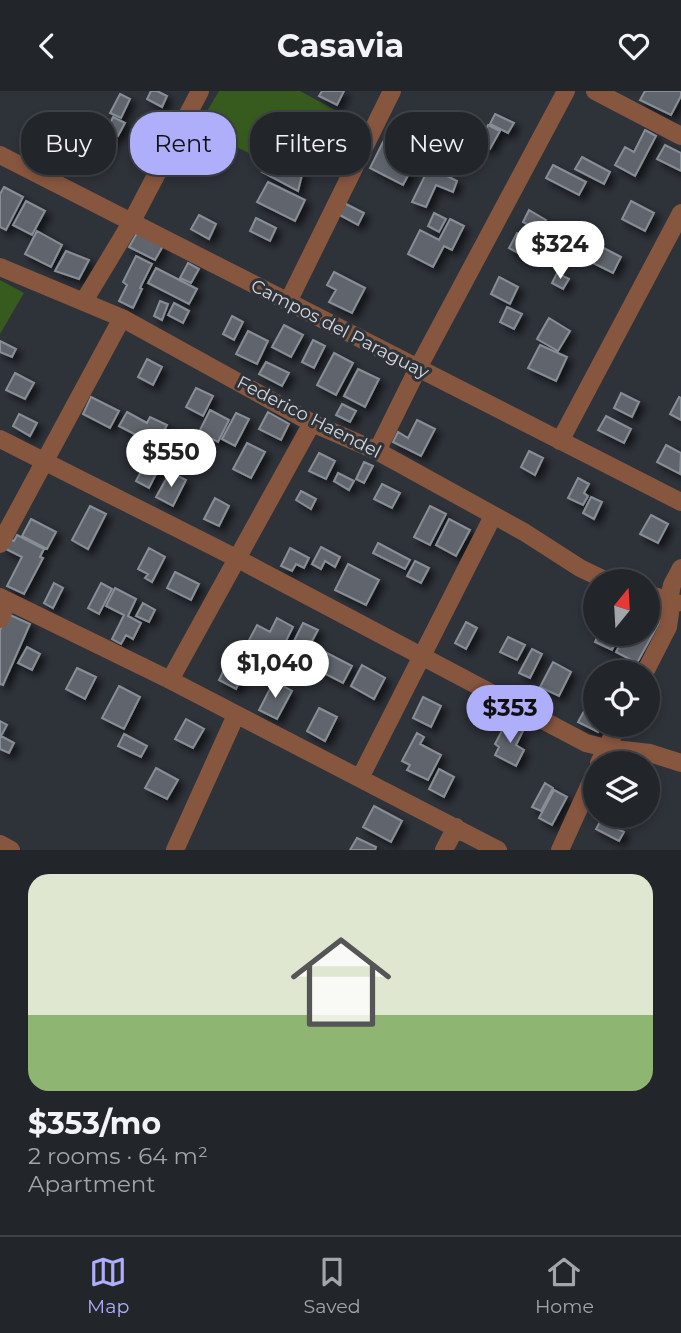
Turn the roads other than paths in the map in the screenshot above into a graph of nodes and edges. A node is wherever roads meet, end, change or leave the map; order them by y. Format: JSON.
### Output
{"nodes":[{"id":1,"x":200,"y":91,"type":"edge"},
{"id":2,"x":392,"y":91,"type":"edge"},
{"id":3,"x":566,"y":91,"type":"edge"},
{"id":4,"x":595,"y":91,"type":"edge"},
{"id":5,"x":681,"y":137,"type":"edge"},
{"id":6,"x":0,"y":155,"type":"edge"},
{"id":7,"x":681,"y":213,"type":"edge"},
{"id":8,"x":131,"y":223,"type":"junction"},
{"id":9,"x":2,"y":267,"type":"edge"},
{"id":10,"x":84,"y":301,"type":"junction"},
{"id":11,"x":288,"y":302,"type":"junction"},
{"id":12,"x":122,"y":318,"type":"junction"},
{"id":13,"x":418,"y":368,"type":"junction"},
{"id":14,"x":312,"y":423,"type":"junction"},
{"id":15,"x":0,"y":439,"type":"edge"},
{"id":16,"x":560,"y":441,"type":"junction"},
{"id":17,"x":377,"y":451,"type":"junction"},
{"id":18,"x":45,"y":463,"type":"junction"},
{"id":19,"x":681,"y":502,"type":"edge"},
{"id":20,"x":494,"y":516,"type":"junction"},
{"id":21,"x":0,"y":544,"type":"edge"},
{"id":22,"x":238,"y":559,"type":"junction"},
{"id":23,"x":681,"y":568,"type":"edge"},
{"id":24,"x":583,"y":569,"type":"edge"},
{"id":25,"x":4,"y":599,"type":"edge"},
{"id":26,"x":675,"y":602,"type":"edge"},
{"id":27,"x":0,"y":619,"type":"edge"},
{"id":28,"x":421,"y":656,"type":"junction"},
{"id":29,"x":651,"y":660,"type":"edge"},
{"id":30,"x":170,"y":680,"type":"junction"},
{"id":31,"x":236,"y":715,"type":"junction"},
{"id":32,"x":596,"y":751,"type":"edge"},
{"id":33,"x":660,"y":756,"type":"edge"},
{"id":34,"x":681,"y":763,"type":"edge"},
{"id":35,"x":360,"y":778,"type":"junction"},
{"id":36,"x":583,"y":799,"type":"edge"},
{"id":37,"x":456,"y":827,"type":"junction"},
{"id":38,"x":0,"y":844,"type":"edge"},
{"id":39,"x":11,"y":850,"type":"edge"},
{"id":40,"x":175,"y":850,"type":"edge"},
{"id":41,"x":444,"y":850,"type":"edge"},
{"id":42,"x":498,"y":850,"type":"edge"},
{"id":43,"x":560,"y":850,"type":"edge"}],
"edges":[{"from":1,"to":8,"type":"street"},
{"from":2,"to":11,"type":"street"},
{"from":3,"to":13,"type":"street"},
{"from":4,"to":5,"type":"street"},
{"from":6,"to":8,"type":"street","name":"Campos del Paraguay"},
{"from":7,"to":16,"type":"street"},
{"from":8,"to":10,"type":"street"},
{"from":8,"to":11,"type":"street","name":"Campos del Paraguay"},
{"from":9,"to":10,"type":"street","name":"Federico Haendel"},
{"from":10,"to":12,"type":"street","name":"Federico Haendel"},
{"from":11,"to":13,"type":"street","name":"Campos del Paraguay"},
{"from":12,"to":14,"type":"street","name":"Federico Haendel"},
{"from":12,"to":18,"type":"street"},
{"from":13,"to":16,"type":"street","name":"Campos del Paraguay"},
{"from":13,"to":17,"type":"street"},
{"from":14,"to":17,"type":"street","name":"Federico Haendel"},
{"from":14,"to":22,"type":"street"},
{"from":15,"to":18,"type":"street"},
{"from":16,"to":19,"type":"street","name":"Campos del Paraguay"},
{"from":17,"to":20,"type":"street","name":"Federico Haendel"},
{"from":18,"to":21,"type":"street"},
{"from":18,"to":22,"type":"street"},
{"from":20,"to":24,"type":"street","name":"Federico Haendel"},
{"from":20,"to":28,"type":"street"},
{"from":22,"to":28,"type":"street"},
{"from":22,"to":30,"type":"street"},
{"from":23,"to":26,"type":"street"},
{"from":25,"to":27,"type":"street"},
{"from":25,"to":30,"type":"street"},
{"from":26,"to":29,"type":"street"},
{"from":28,"to":32,"type":"street"},
{"from":28,"to":35,"type":"street"},
{"from":30,"to":31,"type":"street"},
{"from":31,"to":35,"type":"street"},
{"from":31,"to":40,"type":"street"},
{"from":33,"to":34,"type":"street"},
{"from":35,"to":37,"type":"street"},
{"from":36,"to":43,"type":"street"},
{"from":37,"to":41,"type":"street"},
{"from":37,"to":42,"type":"street"},
{"from":38,"to":39,"type":"street"}]}
